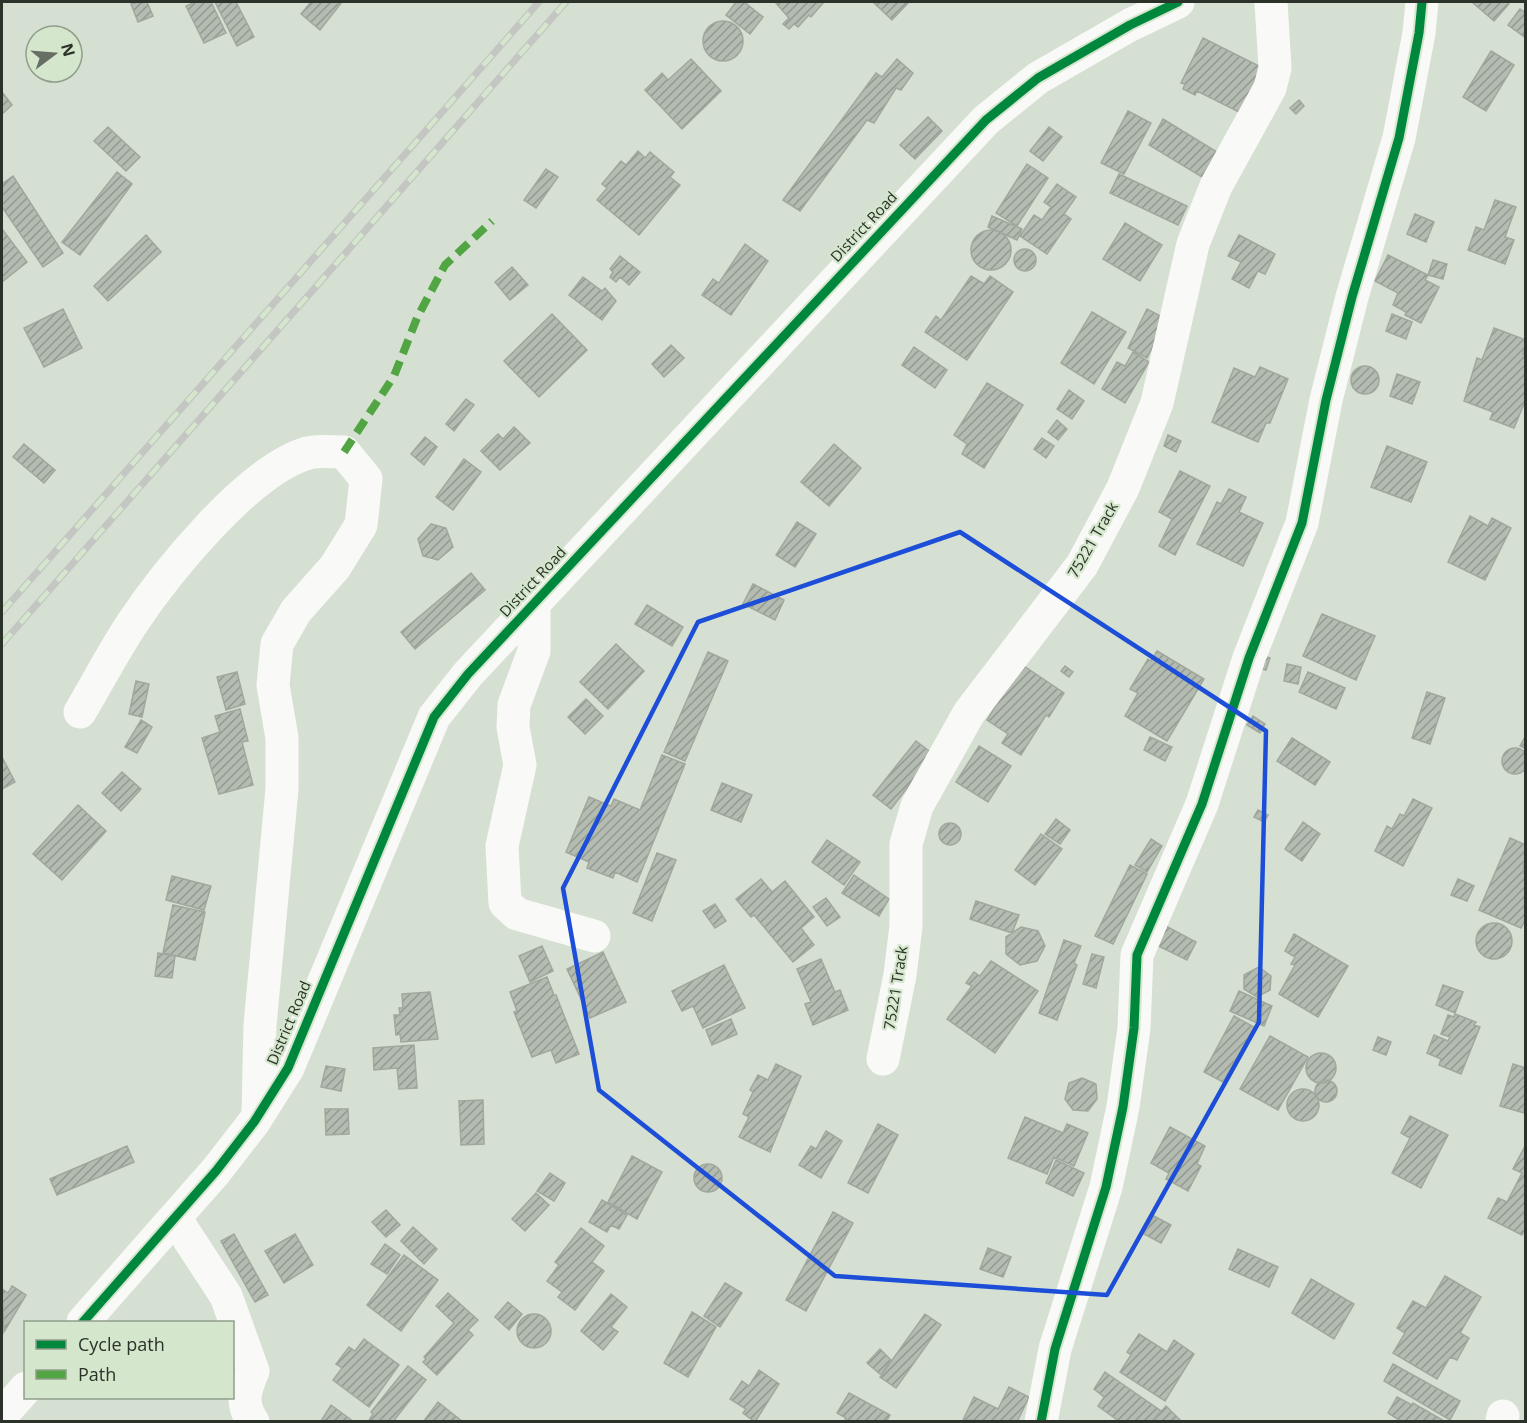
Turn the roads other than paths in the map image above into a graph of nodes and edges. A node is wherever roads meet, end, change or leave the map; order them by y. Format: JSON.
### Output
{"nodes":[{"id":1,"x":1178,"y":2,"type":"edge"},
{"id":2,"x":1271,"y":2,"type":"edge"},
{"id":3,"x":1422,"y":2,"type":"edge"},
{"id":4,"x":534,"y":603,"type":"junction"},
{"id":5,"x":80,"y":712,"type":"dead end"},
{"id":6,"x":594,"y":936,"type":"dead end"},
{"id":7,"x":883,"y":1059,"type":"dead end"},
{"id":8,"x":258,"y":1116,"type":"junction"},
{"id":9,"x":175,"y":1218,"type":"junction"},
{"id":10,"x":85,"y":1321,"type":"edge"},
{"id":11,"x":24,"y":1390,"type":"edge"},
{"id":12,"x":2,"y":1415,"type":"edge"},
{"id":13,"x":253,"y":1422,"type":"edge"},
{"id":14,"x":1041,"y":1422,"type":"edge"}],
"edges":[{"from":1,"to":4,"type":"street","name":"District Road"},
{"from":2,"to":7,"type":"street","name":"75221 Track"},
{"from":3,"to":14,"type":"street"},
{"from":4,"to":6,"type":"street"},
{"from":4,"to":8,"type":"street","name":"District Road"},
{"from":5,"to":8,"type":"street"},
{"from":8,"to":9,"type":"street","name":"District Road"},
{"from":9,"to":10,"type":"street","name":"District Road"},
{"from":9,"to":13,"type":"street"},
{"from":11,"to":12,"type":"street"}]}
